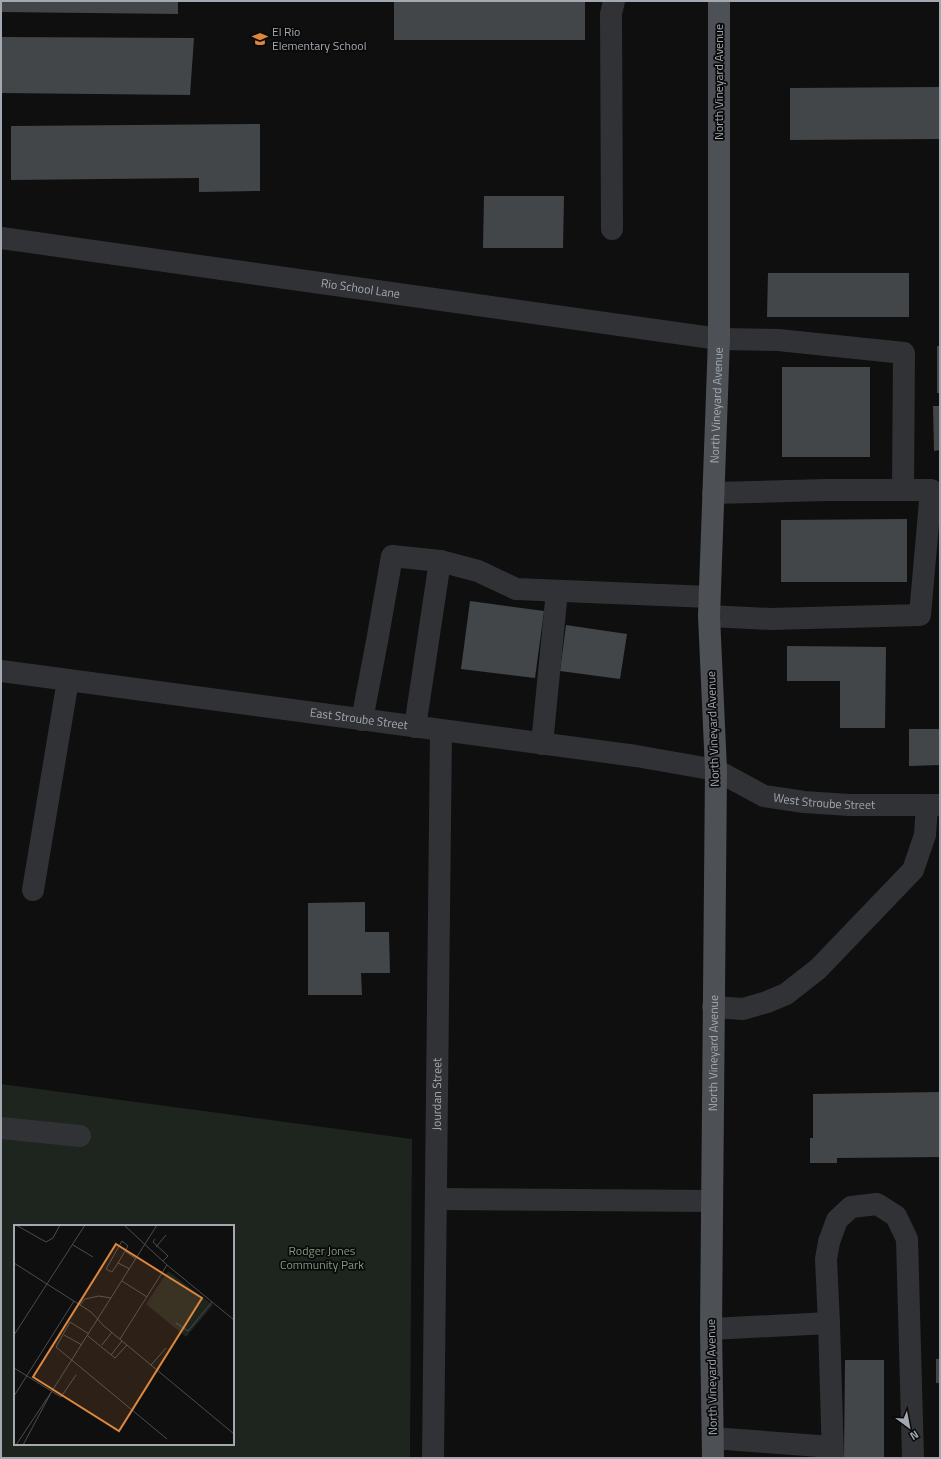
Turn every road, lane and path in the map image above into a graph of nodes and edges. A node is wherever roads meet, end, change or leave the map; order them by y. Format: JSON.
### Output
{"nodes":[{"id":1,"x":614,"y":1,"type":"edge"},
{"id":2,"x":719,"y":1,"type":"edge"},
{"id":3,"x":612,"y":229,"type":"dead end"},
{"id":4,"x":1,"y":238,"type":"edge"},
{"id":5,"x":719,"y":339,"type":"junction"},
{"id":6,"x":903,"y":490,"type":"junction"},
{"id":7,"x":713,"y":493,"type":"junction"},
{"id":8,"x":440,"y":561,"type":"junction"},
{"id":9,"x":557,"y":591,"type":"junction"},
{"id":10,"x":709,"y":606,"type":"junction"},
{"id":11,"x":1,"y":671,"type":"edge"},
{"id":12,"x":68,"y":680,"type":"junction"},
{"id":13,"x":362,"y":720,"type":"junction"},
{"id":14,"x":416,"y":727,"type":"junction"},
{"id":15,"x":441,"y":731,"type":"junction"},
{"id":16,"x":542,"y":744,"type":"junction"},
{"id":17,"x":716,"y":770,"type":"junction"},
{"id":18,"x":934,"y":805,"type":"edge"},
{"id":19,"x":34,"y":890,"type":"dead end"},
{"id":20,"x":713,"y":1007,"type":"junction"},
{"id":21,"x":1,"y":1128,"type":"edge"},
{"id":22,"x":80,"y":1136,"type":"dead end"},
{"id":23,"x":436,"y":1199,"type":"junction"},
{"id":24,"x":712,"y":1201,"type":"junction"},
{"id":25,"x":829,"y":1323,"type":"junction"},
{"id":26,"x":711,"y":1329,"type":"junction"},
{"id":27,"x":713,"y":1448,"type":"edge"},
{"id":28,"x":833,"y":1453,"type":"edge"},
{"id":29,"x":433,"y":1458,"type":"edge"},
{"id":30,"x":913,"y":1458,"type":"edge"}],
"edges":[{"from":1,"to":3,"type":"street"},
{"from":2,"to":5,"type":"main road","name":"North Vineyard Avenue"},
{"from":4,"to":5,"type":"street","name":"Rio School Lane"},
{"from":5,"to":6,"type":"street","name":"Rio School Lane"},
{"from":5,"to":7,"type":"main road","name":"North Vineyard Avenue"},
{"from":6,"to":7,"type":"street"},
{"from":6,"to":10,"type":"street"},
{"from":7,"to":10,"type":"main road","name":"North Vineyard Avenue"},
{"from":8,"to":9,"type":"street"},
{"from":8,"to":13,"type":"street"},
{"from":8,"to":14,"type":"street"},
{"from":9,"to":10,"type":"street"},
{"from":9,"to":16,"type":"street"},
{"from":10,"to":17,"type":"main road","name":"North Vineyard Avenue"},
{"from":11,"to":12,"type":"street","name":"East Stroube Street"},
{"from":12,"to":13,"type":"street","name":"East Stroube Street"},
{"from":12,"to":19,"type":"street"},
{"from":13,"to":14,"type":"street","name":"East Stroube Street"},
{"from":14,"to":15,"type":"street","name":"East Stroube Street"},
{"from":15,"to":16,"type":"street","name":"East Stroube Street"},
{"from":15,"to":23,"type":"street","name":"Jourdan Street"},
{"from":16,"to":17,"type":"street","name":"East Stroube Street"},
{"from":17,"to":18,"type":"street","name":"West Stroube Street"},
{"from":17,"to":20,"type":"main road","name":"North Vineyard Avenue"},
{"from":18,"to":20,"type":"street"},
{"from":20,"to":24,"type":"main road","name":"North Vineyard Avenue"},
{"from":21,"to":22,"type":"street"},
{"from":23,"to":24,"type":"street"},
{"from":23,"to":29,"type":"street","name":"Jourdan Street"},
{"from":24,"to":26,"type":"main road","name":"North Vineyard Avenue"},
{"from":25,"to":26,"type":"street"},
{"from":25,"to":28,"type":"street"},
{"from":25,"to":30,"type":"street"},
{"from":26,"to":27,"type":"main road","name":"North Vineyard Avenue"},
{"from":27,"to":28,"type":"street"}]}
